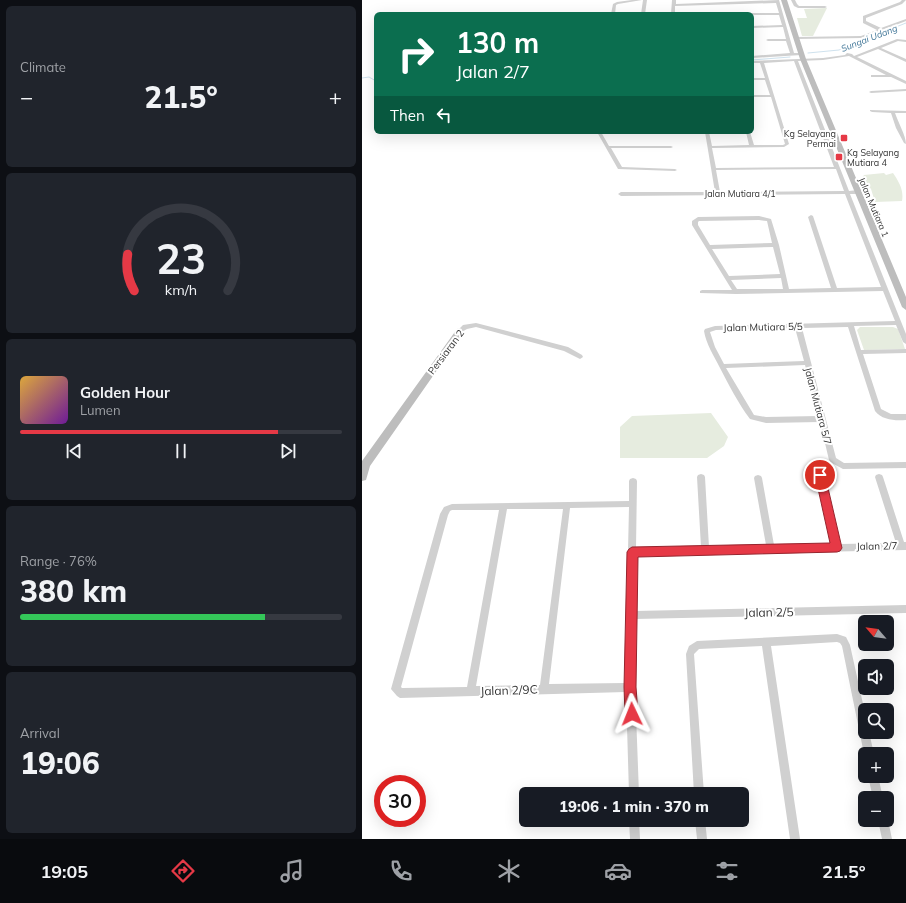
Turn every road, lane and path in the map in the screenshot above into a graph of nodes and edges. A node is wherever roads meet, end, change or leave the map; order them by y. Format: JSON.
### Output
{"nodes":[{"id":1,"x":640,"y":0,"type":"edge"},
{"id":2,"x":645,"y":0,"type":"edge"},
{"id":3,"x":674,"y":0,"type":"edge"},
{"id":4,"x":703,"y":0,"type":"edge"},
{"id":5,"x":793,"y":0,"type":"edge"},
{"id":6,"x":904,"y":0,"type":"edge"},
{"id":7,"x":779,"y":1,"type":"edge"},
{"id":8,"x":673,"y":5,"type":"junction"},
{"id":9,"x":703,"y":5,"type":"junction"},
{"id":10,"x":825,"y":7,"type":"dead end"},
{"id":11,"x":612,"y":12,"type":"edge"},
{"id":12,"x":643,"y":12,"type":"edge"},
{"id":13,"x":673,"y":12,"type":"edge"},
{"id":14,"x":754,"y":14,"type":"edge"},
{"id":15,"x":780,"y":14,"type":"junction"},
{"id":16,"x":906,"y":20,"type":"edge"},
{"id":17,"x":784,"y":26,"type":"junction"},
{"id":18,"x":754,"y":27,"type":"edge"},
{"id":19,"x":881,"y":30,"type":"junction"},
{"id":20,"x":796,"y":38,"type":"junction"},
{"id":21,"x":768,"y":40,"type":"dead end"},
{"id":22,"x":788,"y":40,"type":"junction"},
{"id":23,"x":906,"y":41,"type":"edge"},
{"id":24,"x":878,"y":48,"type":"junction"},
{"id":25,"x":845,"y":53,"type":"dead end"},
{"id":26,"x":792,"y":54,"type":"junction"},
{"id":27,"x":802,"y":56,"type":"junction"},
{"id":28,"x":853,"y":56,"type":"junction"},
{"id":29,"x":754,"y":57,"type":"edge"},
{"id":30,"x":795,"y":60,"type":"junction"},
{"id":31,"x":906,"y":61,"type":"edge"},
{"id":32,"x":754,"y":62,"type":"edge"},
{"id":33,"x":762,"y":62,"type":"junction"},
{"id":34,"x":872,"y":76,"type":"dead end"},
{"id":35,"x":892,"y":76,"type":"junction"},
{"id":36,"x":767,"y":78,"type":"junction"},
{"id":37,"x":754,"y":79,"type":"edge"},
{"id":38,"x":906,"y":83,"type":"edge"},
{"id":39,"x":906,"y":90,"type":"edge"},
{"id":40,"x":871,"y":92,"type":"dead end"},
{"id":41,"x":754,"y":96,"type":"edge"},
{"id":42,"x":772,"y":96,"type":"junction"},
{"id":43,"x":872,"y":111,"type":"dead end"},
{"id":44,"x":893,"y":112,"type":"junction"},
{"id":45,"x":906,"y":112,"type":"edge"},
{"id":46,"x":601,"y":134,"type":"edge"},
{"id":47,"x":707,"y":134,"type":"edge"},
{"id":48,"x":749,"y":134,"type":"edge"},
{"id":49,"x":904,"y":134,"type":"edge"},
{"id":50,"x":906,"y":144,"type":"edge"},
{"id":51,"x":608,"y":147,"type":"junction"},
{"id":52,"x":671,"y":147,"type":"dead end"},
{"id":53,"x":710,"y":147,"type":"junction"},
{"id":54,"x":752,"y":147,"type":"junction"},
{"id":55,"x":837,"y":168,"type":"junction"},
{"id":56,"x":714,"y":169,"type":"junction"},
{"id":57,"x":675,"y":170,"type":"dead end"},
{"id":58,"x":858,"y":192,"type":"junction"},
{"id":59,"x":846,"y":193,"type":"junction"},
{"id":60,"x":622,"y":194,"type":"dead end"},
{"id":61,"x":718,"y":194,"type":"junction"},
{"id":62,"x":812,"y":217,"type":"dead end"},
{"id":63,"x":776,"y":245,"type":"junction"},
{"id":64,"x":709,"y":247,"type":"junction"},
{"id":65,"x":784,"y":276,"type":"junction"},
{"id":66,"x":728,"y":278,"type":"junction"},
{"id":67,"x":885,"y":289,"type":"junction"},
{"id":68,"x":835,"y":290,"type":"junction"},
{"id":69,"x":787,"y":291,"type":"junction"},
{"id":70,"x":702,"y":292,"type":"dead end"},
{"id":71,"x":736,"y":292,"type":"junction"},
{"id":72,"x":906,"y":307,"type":"edge"},
{"id":73,"x":898,"y":322,"type":"junction"},
{"id":74,"x":850,"y":324,"type":"junction"},
{"id":75,"x":798,"y":326,"type":"junction"},
{"id":76,"x":460,"y":331,"type":"joint"},
{"id":77,"x":906,"y":342,"type":"edge"},
{"id":78,"x":906,"y":351,"type":"edge"},
{"id":79,"x":860,"y":352,"type":"junction"},
{"id":80,"x":580,"y":357,"type":"dead end"},
{"id":81,"x":807,"y":363,"type":"junction"},
{"id":82,"x":722,"y":366,"type":"junction"},
{"id":83,"x":906,"y":417,"type":"edge"},
{"id":84,"x":822,"y":418,"type":"junction"},
{"id":85,"x":906,"y":465,"type":"edge"},
{"id":86,"x":820,"y":475,"type":"dead end"},
{"id":87,"x":362,"y":477,"type":"edge"},
{"id":88,"x":879,"y":477,"type":"dead end"},
{"id":89,"x":701,"y":478,"type":"dead end"},
{"id":90,"x":758,"y":478,"type":"dead end"},
{"id":91,"x":633,"y":481,"type":"dead end"},
{"id":92,"x":632,"y":504,"type":"junction"},
{"id":93,"x":567,"y":505,"type":"junction"},
{"id":94,"x":504,"y":506,"type":"junction"},
{"id":95,"x":903,"y":546,"type":"edge"},
{"id":96,"x":837,"y":548,"type":"junction"},
{"id":97,"x":771,"y":549,"type":"junction"},
{"id":98,"x":705,"y":550,"type":"junction"},
{"id":99,"x":632,"y":552,"type":"junction"},
{"id":100,"x":906,"y":609,"type":"edge"},
{"id":101,"x":631,"y":615,"type":"junction"},
{"id":102,"x":766,"y":641,"type":"junction"},
{"id":103,"x":630,"y":687,"type":"junction"},
{"id":104,"x":544,"y":688,"type":"junction"},
{"id":105,"x":471,"y":691,"type":"junction"},
{"id":106,"x":868,"y":747,"type":"edge"},
{"id":107,"x":634,"y":787,"type":"edge"},
{"id":108,"x":699,"y":787,"type":"edge"},
{"id":109,"x":634,"y":827,"type":"edge"},
{"id":110,"x":701,"y":827,"type":"edge"},
{"id":111,"x":883,"y":827,"type":"edge"},
{"id":112,"x":635,"y":839,"type":"edge"},
{"id":113,"x":702,"y":839,"type":"edge"},
{"id":114,"x":795,"y":839,"type":"edge"},
{"id":115,"x":886,"y":839,"type":"edge"}],
"edges":[{"from":1,"to":11,"type":"street"},
{"from":2,"to":12,"type":"street"},
{"from":3,"to":8,"type":"street"},
{"from":4,"to":9,"type":"street"},
{"from":5,"to":10,"type":"street"},
{"from":6,"to":19,"type":"street"},
{"from":7,"to":9,"type":"street"},
{"from":7,"to":15,"type":"street"},
{"from":7,"to":20,"type":"street","name":"Jalan Mutiara 1"},
{"from":8,"to":9,"type":"street"},
{"from":8,"to":13,"type":"street"},
{"from":14,"to":15,"type":"street"},
{"from":15,"to":17,"type":"street"},
{"from":16,"to":19,"type":"street"},
{"from":17,"to":18,"type":"street"},
{"from":17,"to":22,"type":"street"},
{"from":19,"to":20,"type":"street"},
{"from":20,"to":27,"type":"street","name":"Jalan Mutiara 1"},
{"from":21,"to":22,"type":"street"},
{"from":22,"to":26,"type":"street"},
{"from":23,"to":24,"type":"street"},
{"from":24,"to":28,"type":"street"},
{"from":24,"to":31,"type":"street"},
{"from":25,"to":28,"type":"street"},
{"from":26,"to":27,"type":"street"},
{"from":26,"to":29,"type":"street"},
{"from":27,"to":28,"type":"street"},
{"from":27,"to":30,"type":"street"},
{"from":27,"to":58,"type":"street","name":"Jalan Mutiara 1"},
{"from":28,"to":35,"type":"street"},
{"from":30,"to":33,"type":"street"},
{"from":30,"to":55,"type":"street"},
{"from":32,"to":33,"type":"street"},
{"from":33,"to":36,"type":"street"},
{"from":34,"to":35,"type":"street"},
{"from":35,"to":38,"type":"street"},
{"from":36,"to":37,"type":"street"},
{"from":36,"to":42,"type":"street"},
{"from":39,"to":40,"type":"street"},
{"from":41,"to":42,"type":"street"},
{"from":42,"to":54,"type":"street"},
{"from":43,"to":44,"type":"street"},
{"from":44,"to":45,"type":"street"},
{"from":44,"to":49,"type":"street"},
{"from":46,"to":51,"type":"street"},
{"from":47,"to":53,"type":"street"},
{"from":48,"to":54,"type":"street"},
{"from":49,"to":50,"type":"street"},
{"from":51,"to":52,"type":"street"},
{"from":51,"to":57,"type":"street"},
{"from":53,"to":54,"type":"street"},
{"from":53,"to":56,"type":"street"},
{"from":55,"to":56,"type":"street"},
{"from":55,"to":59,"type":"street"},
{"from":56,"to":61,"type":"street"},
{"from":58,"to":59,"type":"street","name":"Jalan Mutiara 4/1"},
{"from":58,"to":72,"type":"street","name":"Jalan Mutiara 1"},
{"from":59,"to":61,"type":"street","name":"Jalan Mutiara 4/1"},
{"from":59,"to":67,"type":"street"},
{"from":60,"to":61,"type":"street","name":"Jalan Mutiara 4/1"},
{"from":62,"to":68,"type":"street"},
{"from":63,"to":64,"type":"street"},
{"from":63,"to":64,"type":"street"},
{"from":63,"to":65,"type":"street"},
{"from":64,"to":66,"type":"street"},
{"from":65,"to":66,"type":"street"},
{"from":65,"to":69,"type":"street"},
{"from":66,"to":71,"type":"street"},
{"from":67,"to":68,"type":"street"},
{"from":67,"to":73,"type":"street"},
{"from":68,"to":69,"type":"street"},
{"from":69,"to":71,"type":"street"},
{"from":70,"to":71,"type":"street"},
{"from":73,"to":74,"type":"street","name":"Jalan Mutiara 5/5"},
{"from":73,"to":77,"type":"street"},
{"from":74,"to":75,"type":"street","name":"Jalan Mutiara 5/5"},
{"from":74,"to":79,"type":"street"},
{"from":75,"to":81,"type":"street","name":"Jalan Mutiara 5/7"},
{"from":75,"to":82,"type":"street","name":"Jalan Mutiara 5/5"},
{"from":76,"to":80,"type":"street","name":"Persiaran 2"},
{"from":76,"to":87,"type":"street","name":"Persiaran 2"},
{"from":78,"to":79,"type":"street"},
{"from":79,"to":83,"type":"street"},
{"from":81,"to":82,"type":"street"},
{"from":81,"to":84,"type":"street","name":"Jalan Mutiara 5/7"},
{"from":82,"to":84,"type":"street","name":"Jalan Mutiara 5/5"},
{"from":84,"to":85,"type":"street","name":"Jalan Mutiara 5/7"},
{"from":86,"to":96,"type":"street"},
{"from":88,"to":95,"type":"street"},
{"from":89,"to":98,"type":"street"},
{"from":90,"to":97,"type":"street"},
{"from":91,"to":92,"type":"street"},
{"from":92,"to":93,"type":"street"},
{"from":92,"to":99,"type":"street"},
{"from":93,"to":94,"type":"street"},
{"from":93,"to":104,"type":"street"},
{"from":94,"to":105,"type":"street"},
{"from":94,"to":105,"type":"street","name":"Jalan 2/9C"},
{"from":95,"to":96,"type":"street","name":"Jalan 2/7"},
{"from":96,"to":97,"type":"street","name":"Jalan 2/7"},
{"from":97,"to":98,"type":"street","name":"Jalan 2/7"},
{"from":98,"to":99,"type":"street","name":"Jalan 2/7"},
{"from":99,"to":101,"type":"street"},
{"from":100,"to":101,"type":"street","name":"Jalan 2/5"},
{"from":101,"to":103,"type":"street"},
{"from":102,"to":106,"type":"street"},
{"from":102,"to":108,"type":"street"},
{"from":102,"to":114,"type":"street"},
{"from":103,"to":104,"type":"street","name":"Jalan 2/9C"},
{"from":103,"to":107,"type":"street"},
{"from":104,"to":105,"type":"street","name":"Jalan 2/9C"},
{"from":109,"to":112,"type":"street"},
{"from":110,"to":113,"type":"street"},
{"from":111,"to":115,"type":"street"}]}
